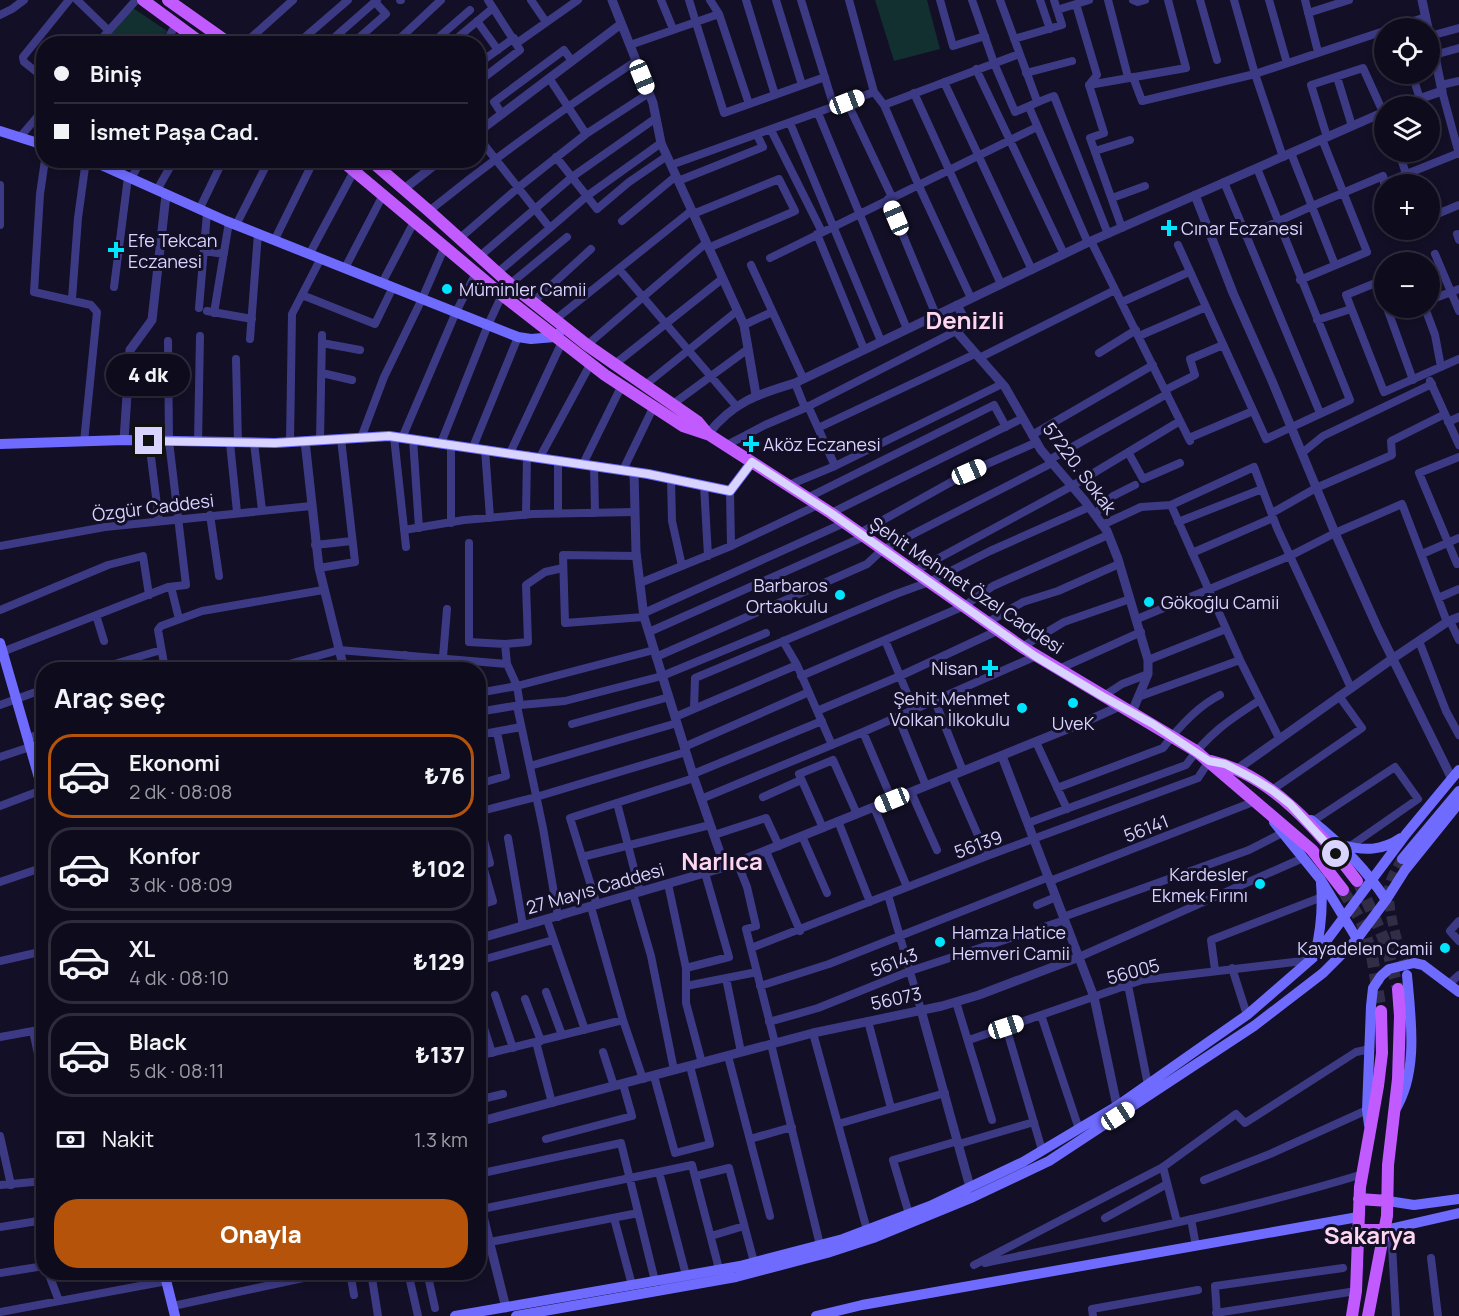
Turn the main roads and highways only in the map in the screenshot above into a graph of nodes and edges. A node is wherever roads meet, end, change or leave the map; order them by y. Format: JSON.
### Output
{"nodes":[{"id":1,"x":143,"y":0,"type":"edge"},
{"id":2,"x":168,"y":0,"type":"edge"},
{"id":3,"x":192,"y":36,"type":"edge"},
{"id":4,"x":219,"y":36,"type":"edge"},
{"id":5,"x":0,"y":131,"type":"edge"},
{"id":6,"x":36,"y":142,"type":"edge"},
{"id":7,"x":108,"y":168,"type":"edge"},
{"id":8,"x":350,"y":168,"type":"edge"},
{"id":9,"x":381,"y":168,"type":"edge"},
{"id":10,"x":561,"y":323,"type":"junction"},
{"id":11,"x":551,"y":336,"type":"junction"},
{"id":12,"x":708,"y":434,"type":"junction"},
{"id":13,"x":0,"y":444,"type":"edge"},
{"id":14,"x":752,"y":462,"type":"junction"},
{"id":15,"x":1,"y":648,"type":"edge"},
{"id":16,"x":3,"y":665,"type":"edge"},
{"id":17,"x":1209,"y":761,"type":"junction"},
{"id":18,"x":36,"y":770,"type":"edge"},
{"id":19,"x":1455,"y":774,"type":"edge"},
{"id":20,"x":1254,"y":779,"type":"junction"},
{"id":21,"x":1459,"y":791,"type":"edge"},
{"id":22,"x":1249,"y":798,"type":"junction"},
{"id":23,"x":1459,"y":802,"type":"edge"},
{"id":24,"x":1290,"y":804,"type":"junction"},
{"id":25,"x":1269,"y":815,"type":"junction"},
{"id":26,"x":1406,"y":834,"type":"junction"},
{"id":27,"x":1345,"y":846,"type":"junction"},
{"id":28,"x":1402,"y":859,"type":"tunnel mouth"},
{"id":29,"x":1321,"y":880,"type":"junction"},
{"id":30,"x":1373,"y":880,"type":"junction"},
{"id":31,"x":1358,"y":881,"type":"tunnel mouth"},
{"id":32,"x":1343,"y":890,"type":"tunnel mouth"},
{"id":33,"x":1386,"y":900,"type":"junction"},
{"id":34,"x":1344,"y":919,"type":"junction"},
{"id":35,"x":1357,"y":939,"type":"junction"},
{"id":36,"x":1313,"y":958,"type":"junction"},
{"id":37,"x":1323,"y":973,"type":"junction"},
{"id":38,"x":1407,"y":975,"type":"tunnel mouth"},
{"id":39,"x":1398,"y":989,"type":"tunnel mouth"},
{"id":40,"x":1459,"y":992,"type":"edge"},
{"id":41,"x":1381,"y":1011,"type":"tunnel mouth"},
{"id":42,"x":1394,"y":1113,"type":"junction"},
{"id":43,"x":1370,"y":1128,"type":"junction"},
{"id":44,"x":1359,"y":1199,"type":"junction"},
{"id":45,"x":1459,"y":1199,"type":"edge"},
{"id":46,"x":1388,"y":1201,"type":"junction"},
{"id":47,"x":1459,"y":1213,"type":"edge"},
{"id":48,"x":1358,"y":1217,"type":"junction"},
{"id":49,"x":1357,"y":1230,"type":"junction"},
{"id":50,"x":1385,"y":1230,"type":"junction"},
{"id":51,"x":167,"y":1280,"type":"edge"},
{"id":52,"x":174,"y":1311,"type":"edge"},
{"id":53,"x":455,"y":1316,"type":"edge"},
{"id":54,"x":516,"y":1316,"type":"edge"},
{"id":55,"x":817,"y":1316,"type":"edge"},
{"id":56,"x":1352,"y":1316,"type":"edge"},
{"id":57,"x":1368,"y":1316,"type":"edge"}],
"edges":[{"from":1,"to":3,"type":"main road"},
{"from":2,"to":4,"type":"main road"},
{"from":5,"to":6,"type":"main road"},
{"from":7,"to":11,"type":"main road"},
{"from":8,"to":11,"type":"main road"},
{"from":9,"to":10,"type":"main road"},
{"from":10,"to":11,"type":"main road"},
{"from":10,"to":12,"type":"main road"},
{"from":11,"to":12,"type":"main road"},
{"from":12,"to":14,"type":"main road","name":"Şehit Mehmet Özel Caddesi"},
{"from":13,"to":14,"type":"main road"},
{"from":14,"to":17,"type":"main road","name":"Şehit Mehmet Özel Caddesi"},
{"from":15,"to":16,"type":"main road"},
{"from":16,"to":18,"type":"main road"},
{"from":17,"to":20,"type":"main road"},
{"from":17,"to":22,"type":"main road"},
{"from":19,"to":26,"type":"main road"},
{"from":20,"to":22,"type":"main road"},
{"from":20,"to":24,"type":"main road"},
{"from":21,"to":28,"type":"main road"},
{"from":22,"to":25,"type":"main road"},
{"from":23,"to":33,"type":"main road"},
{"from":24,"to":27,"type":"main road"},
{"from":24,"to":31,"type":"main road"},
{"from":25,"to":29,"type":"main road"},
{"from":25,"to":32,"type":"main road"},
{"from":26,"to":27,"type":"main road"},
{"from":26,"to":30,"type":"main road"},
{"from":27,"to":30,"type":"main road"},
{"from":29,"to":34,"type":"main road"},
{"from":29,"to":36,"type":"main road"},
{"from":30,"to":33,"type":"main road"},
{"from":30,"to":34,"type":"main road"},
{"from":33,"to":35,"type":"main road"},
{"from":34,"to":35,"type":"main road"},
{"from":34,"to":36,"type":"main road"},
{"from":35,"to":37,"type":"main road"},
{"from":36,"to":37,"type":"main road"},
{"from":36,"to":53,"type":"main road"},
{"from":37,"to":54,"type":"main road"},
{"from":38,"to":42,"type":"main road"},
{"from":39,"to":42,"type":"main road"},
{"from":40,"to":43,"type":"main road"},
{"from":41,"to":43,"type":"main road"},
{"from":42,"to":46,"type":"main road"},
{"from":43,"to":44,"type":"main road"},
{"from":44,"to":46,"type":"main road"},
{"from":44,"to":48,"type":"main road"},
{"from":45,"to":46,"type":"main road"},
{"from":46,"to":50,"type":"main road"},
{"from":47,"to":50,"type":"main road"},
{"from":48,"to":49,"type":"main road"},
{"from":48,"to":55,"type":"main road"},
{"from":49,"to":50,"type":"main road"},
{"from":49,"to":56,"type":"main road"},
{"from":50,"to":57,"type":"main road"},
{"from":51,"to":52,"type":"main road"}]}
